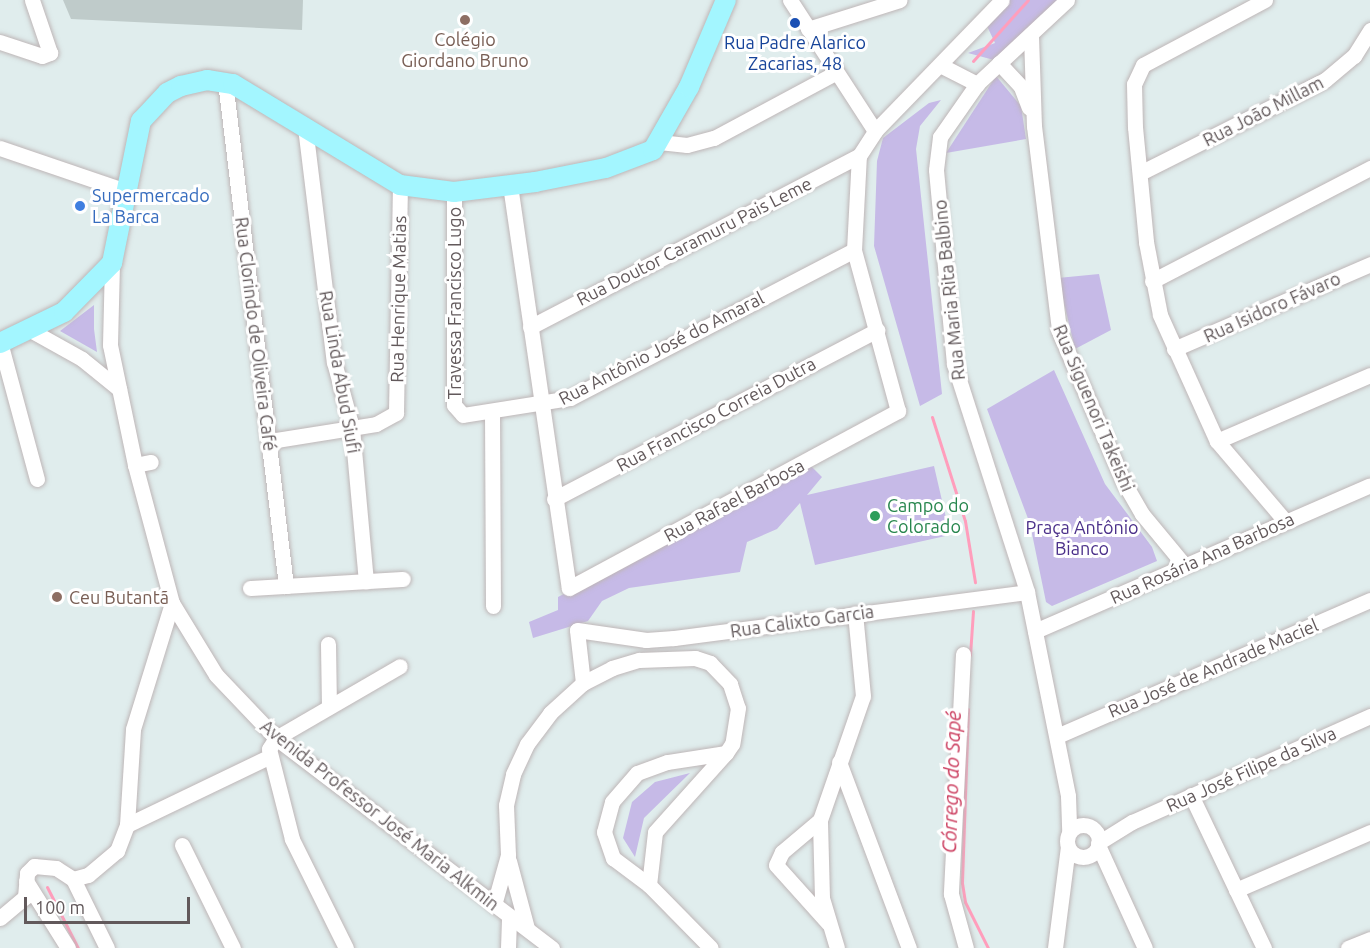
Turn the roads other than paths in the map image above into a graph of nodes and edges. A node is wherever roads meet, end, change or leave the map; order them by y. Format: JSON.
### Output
{"nodes":[{"id":1,"x":32,"y":0,"type":"edge"},
{"id":2,"x":726,"y":0,"type":"edge"},
{"id":3,"x":790,"y":0,"type":"edge"},
{"id":4,"x":900,"y":0,"type":"edge"},
{"id":5,"x":1002,"y":0,"type":"edge"},
{"id":6,"x":1067,"y":0,"type":"edge"},
{"id":7,"x":1264,"y":0,"type":"edge"},
{"id":8,"x":808,"y":29,"type":"junction"},
{"id":9,"x":1370,"y":30,"type":"edge"},
{"id":10,"x":1031,"y":36,"type":"junction"},
{"id":11,"x":0,"y":42,"type":"edge"},
{"id":12,"x":999,"y":63,"type":"junction"},
{"id":13,"x":940,"y":65,"type":"junction"},
{"id":14,"x":835,"y":73,"type":"junction"},
{"id":15,"x":225,"y":81,"type":"junction"},
{"id":16,"x":977,"y":84,"type":"junction"},
{"id":17,"x":1034,"y":126,"type":"junction"},
{"id":18,"x":305,"y":127,"type":"junction"},
{"id":19,"x":875,"y":130,"type":"junction"},
{"id":20,"x":659,"y":142,"type":"junction"},
{"id":21,"x":0,"y":148,"type":"edge"},
{"id":22,"x":859,"y":156,"type":"junction"},
{"id":23,"x":1370,"y":168,"type":"edge"},
{"id":24,"x":1140,"y":173,"type":"junction"},
{"id":25,"x":400,"y":185,"type":"junction"},
{"id":26,"x":510,"y":185,"type":"junction"},
{"id":27,"x":126,"y":191,"type":"junction"},
{"id":28,"x":454,"y":192,"type":"junction"},
{"id":29,"x":855,"y":250,"type":"junction"},
{"id":30,"x":112,"y":263,"type":"junction"},
{"id":31,"x":1370,"y":264,"type":"edge"},
{"id":32,"x":1152,"y":281,"type":"junction"},
{"id":33,"x":530,"y":327,"type":"junction"},
{"id":34,"x":877,"y":330,"type":"junction"},
{"id":35,"x":32,"y":331,"type":"junction"},
{"id":36,"x":0,"y":343,"type":"edge"},
{"id":37,"x":1174,"y":349,"type":"junction"},
{"id":38,"x":113,"y":363,"type":"junction"},
{"id":39,"x":92,"y":367,"type":"junction"},
{"id":40,"x":1370,"y":375,"type":"edge"},
{"id":41,"x":118,"y":389,"type":"junction"},
{"id":42,"x":541,"y":406,"type":"junction"},
{"id":43,"x":458,"y":413,"type":"joint"},
{"id":44,"x":492,"y":413,"type":"junction"},
{"id":45,"x":352,"y":428,"type":"junction"},
{"id":46,"x":270,"y":441,"type":"junction"},
{"id":47,"x":1217,"y":441,"type":"junction"},
{"id":48,"x":152,"y":462,"type":"dead end"},
{"id":49,"x":135,"y":465,"type":"junction"},
{"id":50,"x":37,"y":479,"type":"dead end"},
{"id":51,"x":1370,"y":484,"type":"edge"},
{"id":52,"x":554,"y":499,"type":"junction"},
{"id":53,"x":1286,"y":522,"type":"junction"},
{"id":54,"x":1185,"y":566,"type":"junction"},
{"id":55,"x":403,"y":579,"type":"dead end"},
{"id":56,"x":366,"y":581,"type":"junction"},
{"id":57,"x":286,"y":586,"type":"junction"},
{"id":58,"x":250,"y":588,"type":"dead end"},
{"id":59,"x":1027,"y":592,"type":"junction"},
{"id":60,"x":1370,"y":600,"type":"edge"},
{"id":61,"x":172,"y":603,"type":"junction"},
{"id":62,"x":493,"y":606,"type":"dead end"},
{"id":63,"x":855,"y":613,"type":"junction"},
{"id":64,"x":1035,"y":632,"type":"junction"},
{"id":65,"x":328,"y":644,"type":"dead end"},
{"id":66,"x":963,"y":654,"type":"dead end"},
{"id":67,"x":400,"y":666,"type":"dead end"},
{"id":68,"x":583,"y":683,"type":"junction"},
{"id":69,"x":329,"y":705,"type":"junction"},
{"id":70,"x":1370,"y":716,"type":"edge"},
{"id":71,"x":1057,"y":736,"type":"junction"},
{"id":72,"x":276,"y":738,"type":"junction"},
{"id":73,"x":726,"y":753,"type":"junction"},
{"id":74,"x":268,"y":757,"type":"junction"},
{"id":75,"x":839,"y":762,"type":"junction"},
{"id":76,"x":1191,"y":795,"type":"junction"},
{"id":77,"x":820,"y":820,"type":"junction"},
{"id":78,"x":127,"y":825,"type":"junction"},
{"id":79,"x":1370,"y":832,"type":"edge"},
{"id":80,"x":1085,"y":842,"type":"junction"},
{"id":81,"x":182,"y":845,"type":"dead end"},
{"id":82,"x":508,"y":855,"type":"junction"},
{"id":83,"x":73,"y":879,"type":"junction"},
{"id":84,"x":26,"y":881,"type":"junction"},
{"id":85,"x":650,"y":885,"type":"junction"},
{"id":86,"x":1236,"y":890,"type":"junction"},
{"id":87,"x":494,"y":905,"type":"junction"},
{"id":88,"x":509,"y":916,"type":"junction"},
{"id":89,"x":0,"y":918,"type":"edge"},
{"id":90,"x":828,"y":923,"type":"junction"},
{"id":91,"x":527,"y":928,"type":"junction"},
{"id":92,"x":1370,"y":939,"type":"edge"},
{"id":93,"x":68,"y":948,"type":"edge"},
{"id":94,"x":107,"y":948,"type":"edge"},
{"id":95,"x":233,"y":948,"type":"edge"},
{"id":96,"x":345,"y":948,"type":"edge"},
{"id":97,"x":508,"y":948,"type":"edge"},
{"id":98,"x":552,"y":948,"type":"edge"},
{"id":99,"x":711,"y":948,"type":"edge"},
{"id":100,"x":837,"y":948,"type":"edge"},
{"id":101,"x":909,"y":948,"type":"edge"},
{"id":102,"x":966,"y":948,"type":"edge"},
{"id":103,"x":1055,"y":948,"type":"edge"},
{"id":104,"x":1145,"y":948,"type":"edge"},
{"id":105,"x":1264,"y":948,"type":"edge"},
{"id":106,"x":1348,"y":948,"type":"edge"}],
"edges":[{"from":1,"to":11,"type":"street"},
{"from":2,"to":20,"type":"main road"},
{"from":3,"to":8,"type":"street"},
{"from":4,"to":8,"type":"street"},
{"from":5,"to":13,"type":"street"},
{"from":6,"to":10,"type":"street","name":"Rua Maria Rita Balbino"},
{"from":7,"to":24,"type":"street"},
{"from":8,"to":14,"type":"street"},
{"from":9,"to":24,"type":"street","name":"Rua João Millam"},
{"from":10,"to":12,"type":"street","name":"Rua Maria Rita Balbino"},
{"from":10,"to":17,"type":"street","name":"Rua Siguenori Takeishi"},
{"from":12,"to":16,"type":"street","name":"Rua Maria Rita Balbino"},
{"from":12,"to":17,"type":"street","name":"Rua Siguenori Takeishi"},
{"from":13,"to":16,"type":"street"},
{"from":13,"to":19,"type":"street"},
{"from":14,"to":19,"type":"street"},
{"from":14,"to":20,"type":"street"},
{"from":15,"to":18,"type":"main road"},
{"from":15,"to":27,"type":"main road"},
{"from":15,"to":46,"type":"street","name":"Rua Clorindo de Oliveira Café"},
{"from":16,"to":59,"type":"street","name":"Rua Maria Rita Balbino"},
{"from":17,"to":54,"type":"street","name":"Rua Siguenori Takeishi"},
{"from":18,"to":25,"type":"main road"},
{"from":18,"to":45,"type":"street","name":"Rua Linda Abud Siufi"},
{"from":19,"to":22,"type":"street"},
{"from":20,"to":26,"type":"main road"},
{"from":21,"to":27,"type":"street"},
{"from":22,"to":29,"type":"street"},
{"from":22,"to":33,"type":"street","name":"Rua Doutor Caramuru Pais Leme"},
{"from":23,"to":32,"type":"street"},
{"from":24,"to":32,"type":"street"},
{"from":25,"to":28,"type":"main road"},
{"from":25,"to":45,"type":"street","name":"Rua Henrique Matias"},
{"from":26,"to":28,"type":"main road"},
{"from":26,"to":33,"type":"street"},
{"from":27,"to":30,"type":"main road"},
{"from":28,"to":43,"type":"street","name":"Travessa Francisco Lugo"},
{"from":29,"to":34,"type":"street"},
{"from":29,"to":42,"type":"street","name":"Rua Antônio José do Amaral"},
{"from":30,"to":35,"type":"main road"},
{"from":30,"to":38,"type":"street","name":"Avenida Professor José Maria Alkmin"},
{"from":31,"to":37,"type":"street","name":"Rua Isidoro Fávaro"},
{"from":32,"to":37,"type":"street"},
{"from":33,"to":42,"type":"street"},
{"from":34,"to":52,"type":"street","name":"Rua Francisco Correia Dutra"},
{"from":34,"to":52,"type":"street","name":"Rua Rafael Barbosa"},
{"from":35,"to":36,"type":"main road"},
{"from":35,"to":39,"type":"street"},
{"from":36,"to":50,"type":"street"},
{"from":37,"to":47,"type":"street"},
{"from":38,"to":39,"type":"street"},
{"from":38,"to":41,"type":"street","name":"Avenida Professor José Maria Alkmin"},
{"from":39,"to":41,"type":"street"},
{"from":40,"to":47,"type":"street"},
{"from":41,"to":49,"type":"street","name":"Avenida Professor José Maria Alkmin"},
{"from":42,"to":44,"type":"street","name":"Rua Antônio José do Amaral"},
{"from":42,"to":52,"type":"street"},
{"from":43,"to":44,"type":"street","name":"Rua Antônio José do Amaral"},
{"from":44,"to":62,"type":"street"},
{"from":45,"to":46,"type":"street"},
{"from":45,"to":56,"type":"street","name":"Rua Linda Abud Siufi"},
{"from":46,"to":57,"type":"street","name":"Rua Clorindo de Oliveira Café"},
{"from":47,"to":53,"type":"street"},
{"from":48,"to":49,"type":"street"},
{"from":49,"to":61,"type":"street","name":"Avenida Professor José Maria Alkmin"},
{"from":51,"to":53,"type":"street","name":"Rua Rosária Ana Barbosa"},
{"from":53,"to":54,"type":"street","name":"Rua Rosária Ana Barbosa"},
{"from":54,"to":64,"type":"street","name":"Rua Rosária Ana Barbosa"},
{"from":55,"to":56,"type":"street"},
{"from":56,"to":57,"type":"street"},
{"from":57,"to":58,"type":"street"},
{"from":59,"to":63,"type":"street","name":"Rua Calixto Garcia"},
{"from":59,"to":64,"type":"street","name":"Rua Maria Rita Balbino"},
{"from":60,"to":71,"type":"street","name":"Rua José de Andrade Maciel"},
{"from":61,"to":72,"type":"street","name":"Avenida Professor José Maria Alkmin"},
{"from":61,"to":78,"type":"street"},
{"from":63,"to":68,"type":"street","name":"Rua Calixto Garcia"},
{"from":63,"to":75,"type":"street"},
{"from":64,"to":71,"type":"street","name":"Rua Maria Rita Balbino"},
{"from":65,"to":69,"type":"street"},
{"from":66,"to":102,"type":"street"},
{"from":67,"to":69,"type":"street"},
{"from":68,"to":73,"type":"street"},
{"from":68,"to":82,"type":"street"},
{"from":69,"to":72,"type":"street"},
{"from":70,"to":76,"type":"street","name":"Rua José Filipe da Silva"},
{"from":71,"to":80,"type":"street","name":"Rua Maria Rita Balbino"},
{"from":72,"to":74,"type":"street"},
{"from":72,"to":87,"type":"street","name":"Avenida Professor José Maria Alkmin"},
{"from":73,"to":85,"type":"street"},
{"from":73,"to":85,"type":"street"},
{"from":74,"to":78,"type":"street"},
{"from":74,"to":96,"type":"street"},
{"from":75,"to":77,"type":"street"},
{"from":75,"to":101,"type":"street"},
{"from":76,"to":80,"type":"street","name":"Rua José Filipe da Silva"},
{"from":76,"to":86,"type":"street"},
{"from":77,"to":90,"type":"street"},
{"from":77,"to":90,"type":"street"},
{"from":78,"to":83,"type":"street"},
{"from":79,"to":86,"type":"street"},
{"from":80,"to":103,"type":"street"},
{"from":80,"to":104,"type":"street","name":"Rua Maria Rita Balbino"},
{"from":81,"to":95,"type":"street"},
{"from":82,"to":87,"type":"street"},
{"from":82,"to":91,"type":"street"},
{"from":83,"to":84,"type":"street"},
{"from":83,"to":94,"type":"street"},
{"from":84,"to":89,"type":"street"},
{"from":84,"to":93,"type":"street"},
{"from":85,"to":99,"type":"street"},
{"from":86,"to":105,"type":"street"},
{"from":87,"to":88,"type":"street","name":"Avenida Professor José Maria Alkmin"},
{"from":88,"to":91,"type":"street","name":"Avenida Professor José Maria Alkmin"},
{"from":88,"to":97,"type":"street"},
{"from":90,"to":100,"type":"street"},
{"from":91,"to":98,"type":"street","name":"Avenida Professor José Maria Alkmin"},
{"from":92,"to":106,"type":"street"}]}
